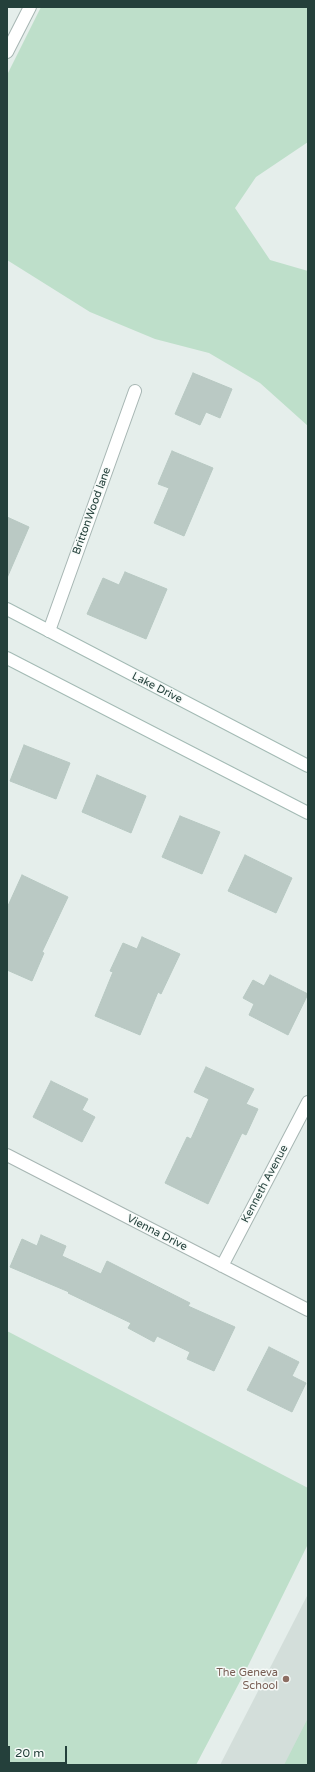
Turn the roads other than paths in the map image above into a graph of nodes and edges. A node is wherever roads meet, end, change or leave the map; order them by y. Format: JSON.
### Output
{"nodes":[{"id":1,"x":30,"y":7,"type":"edge"},
{"id":2,"x":7,"y":52,"type":"edge"},
{"id":3,"x":135,"y":391,"type":"dead end"},
{"id":4,"x":7,"y":609,"type":"edge"},
{"id":5,"x":49,"y":631,"type":"junction"},
{"id":6,"x":7,"y":658,"type":"edge"},
{"id":7,"x":308,"y":766,"type":"edge"},
{"id":8,"x":308,"y":813,"type":"edge"},
{"id":9,"x":308,"y":1102,"type":"edge"},
{"id":10,"x":7,"y":1155,"type":"edge"},
{"id":11,"x":222,"y":1266,"type":"junction"},
{"id":12,"x":308,"y":1310,"type":"edge"}],
"edges":[{"from":1,"to":2,"type":"street"},
{"from":3,"to":5,"type":"street","name":"BrittonWood lane"},
{"from":4,"to":5,"type":"street","name":"Lake Drive"},
{"from":5,"to":7,"type":"street","name":"Lake Drive"},
{"from":6,"to":8,"type":"street"},
{"from":9,"to":11,"type":"street","name":"Kenneth Avenue"},
{"from":10,"to":11,"type":"street","name":"Vienna Drive"},
{"from":11,"to":12,"type":"street","name":"Vienna Drive"}]}
